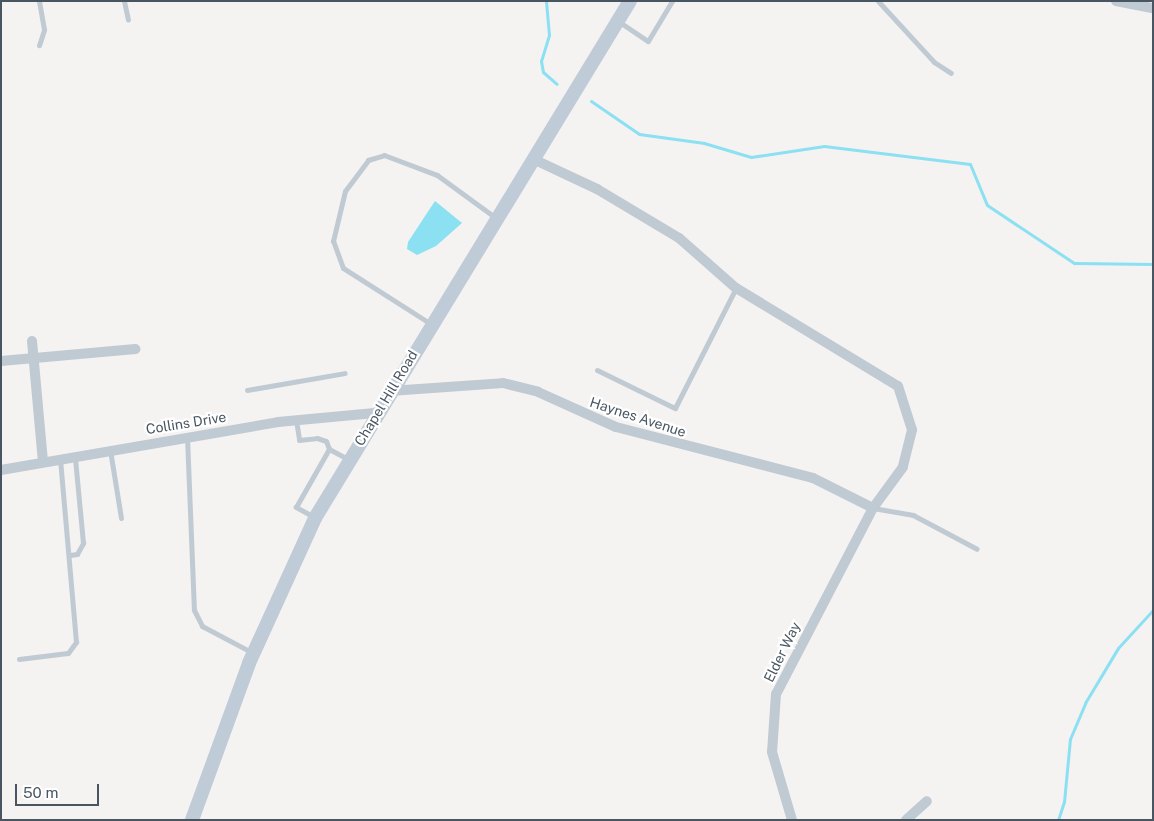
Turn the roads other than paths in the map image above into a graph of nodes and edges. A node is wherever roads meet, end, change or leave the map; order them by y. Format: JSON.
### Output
{"nodes":[{"id":1,"x":39,"y":1,"type":"edge"},
{"id":2,"x":124,"y":1,"type":"edge"},
{"id":3,"x":630,"y":1,"type":"edge"},
{"id":4,"x":672,"y":1,"type":"edge"},
{"id":5,"x":878,"y":1,"type":"edge"},
{"id":6,"x":1116,"y":1,"type":"edge"},
{"id":7,"x":1152,"y":5,"type":"edge"},
{"id":8,"x":128,"y":20,"type":"dead end"},
{"id":9,"x":618,"y":21,"type":"junction"},
{"id":10,"x":40,"y":45,"type":"dead end"},
{"id":11,"x":951,"y":73,"type":"dead end"},
{"id":12,"x":533,"y":159,"type":"junction"},
{"id":13,"x":496,"y":218,"type":"junction"},
{"id":14,"x":736,"y":288,"type":"junction"},
{"id":15,"x":431,"y":324,"type":"junction"},
{"id":16,"x":32,"y":341,"type":"dead end"},
{"id":17,"x":135,"y":349,"type":"dead end"},
{"id":18,"x":34,"y":357,"type":"junction"},
{"id":19,"x":1,"y":361,"type":"edge"},
{"id":20,"x":597,"y":370,"type":"dead end"},
{"id":21,"x":345,"y":373,"type":"dead end"},
{"id":22,"x":247,"y":390,"type":"dead end"},
{"id":23,"x":390,"y":391,"type":"junction"},
{"id":24,"x":376,"y":413,"type":"junction"},
{"id":25,"x":296,"y":420,"type":"junction"},
{"id":26,"x":187,"y":437,"type":"junction"},
{"id":27,"x":329,"y":449,"type":"junction"},
{"id":28,"x":110,"y":450,"type":"junction"},
{"id":29,"x":75,"y":457,"type":"junction"},
{"id":30,"x":60,"y":459,"type":"junction"},
{"id":31,"x":348,"y":459,"type":"junction"},
{"id":32,"x":43,"y":462,"type":"junction"},
{"id":33,"x":1,"y":470,"type":"edge"},
{"id":34,"x":873,"y":508,"type":"junction"},
{"id":35,"x":121,"y":518,"type":"dead end"},
{"id":36,"x":315,"y":518,"type":"junction"},
{"id":37,"x":977,"y":549,"type":"dead end"},
{"id":38,"x":70,"y":555,"type":"junction"},
{"id":39,"x":253,"y":653,"type":"junction"},
{"id":40,"x":18,"y":659,"type":"dead end"},
{"id":41,"x":927,"y":801,"type":"dead end"},
{"id":42,"x":192,"y":820,"type":"edge"},
{"id":43,"x":792,"y":820,"type":"edge"},
{"id":44,"x":906,"y":820,"type":"edge"}],
"edges":[{"from":1,"to":10,"type":"lane"},
{"from":2,"to":8,"type":"lane"},
{"from":3,"to":9,"type":"main road","name":"Chapel Hill Road"},
{"from":4,"to":9,"type":"lane"},
{"from":5,"to":11,"type":"lane"},
{"from":6,"to":7,"type":"street"},
{"from":9,"to":12,"type":"main road","name":"Chapel Hill Road"},
{"from":12,"to":13,"type":"main road","name":"Chapel Hill Road"},
{"from":12,"to":14,"type":"street","name":"Elder Way"},
{"from":13,"to":15,"type":"main road","name":"Chapel Hill Road"},
{"from":13,"to":15,"type":"lane"},
{"from":14,"to":20,"type":"lane"},
{"from":14,"to":34,"type":"street","name":"Elder Way"},
{"from":15,"to":23,"type":"main road","name":"Chapel Hill Road"},
{"from":16,"to":18,"type":"street"},
{"from":17,"to":18,"type":"street"},
{"from":18,"to":19,"type":"street"},
{"from":18,"to":32,"type":"street"},
{"from":21,"to":22,"type":"lane"},
{"from":23,"to":24,"type":"main road","name":"Chapel Hill Road"},
{"from":23,"to":34,"type":"street","name":"Haynes Avenue"},
{"from":24,"to":25,"type":"street","name":"Collins Drive"},
{"from":24,"to":31,"type":"main road","name":"Chapel Hill Road"},
{"from":25,"to":26,"type":"street","name":"Collins Drive"},
{"from":25,"to":27,"type":"lane"},
{"from":26,"to":28,"type":"street","name":"Collins Drive"},
{"from":26,"to":39,"type":"lane"},
{"from":27,"to":31,"type":"lane"},
{"from":27,"to":36,"type":"lane"},
{"from":28,"to":29,"type":"street","name":"Collins Drive"},
{"from":28,"to":35,"type":"lane"},
{"from":29,"to":30,"type":"street","name":"Collins Drive"},
{"from":29,"to":38,"type":"lane"},
{"from":30,"to":32,"type":"street","name":"Collins Drive"},
{"from":30,"to":38,"type":"lane"},
{"from":31,"to":36,"type":"main road","name":"Chapel Hill Road"},
{"from":32,"to":33,"type":"street","name":"Collins Drive"},
{"from":34,"to":37,"type":"lane"},
{"from":34,"to":43,"type":"street","name":"Elder Way"},
{"from":36,"to":39,"type":"main road","name":"Chapel Hill Road"},
{"from":38,"to":40,"type":"lane"},
{"from":39,"to":42,"type":"main road","name":"Chapel Hill Road"},
{"from":41,"to":44,"type":"street"}]}
